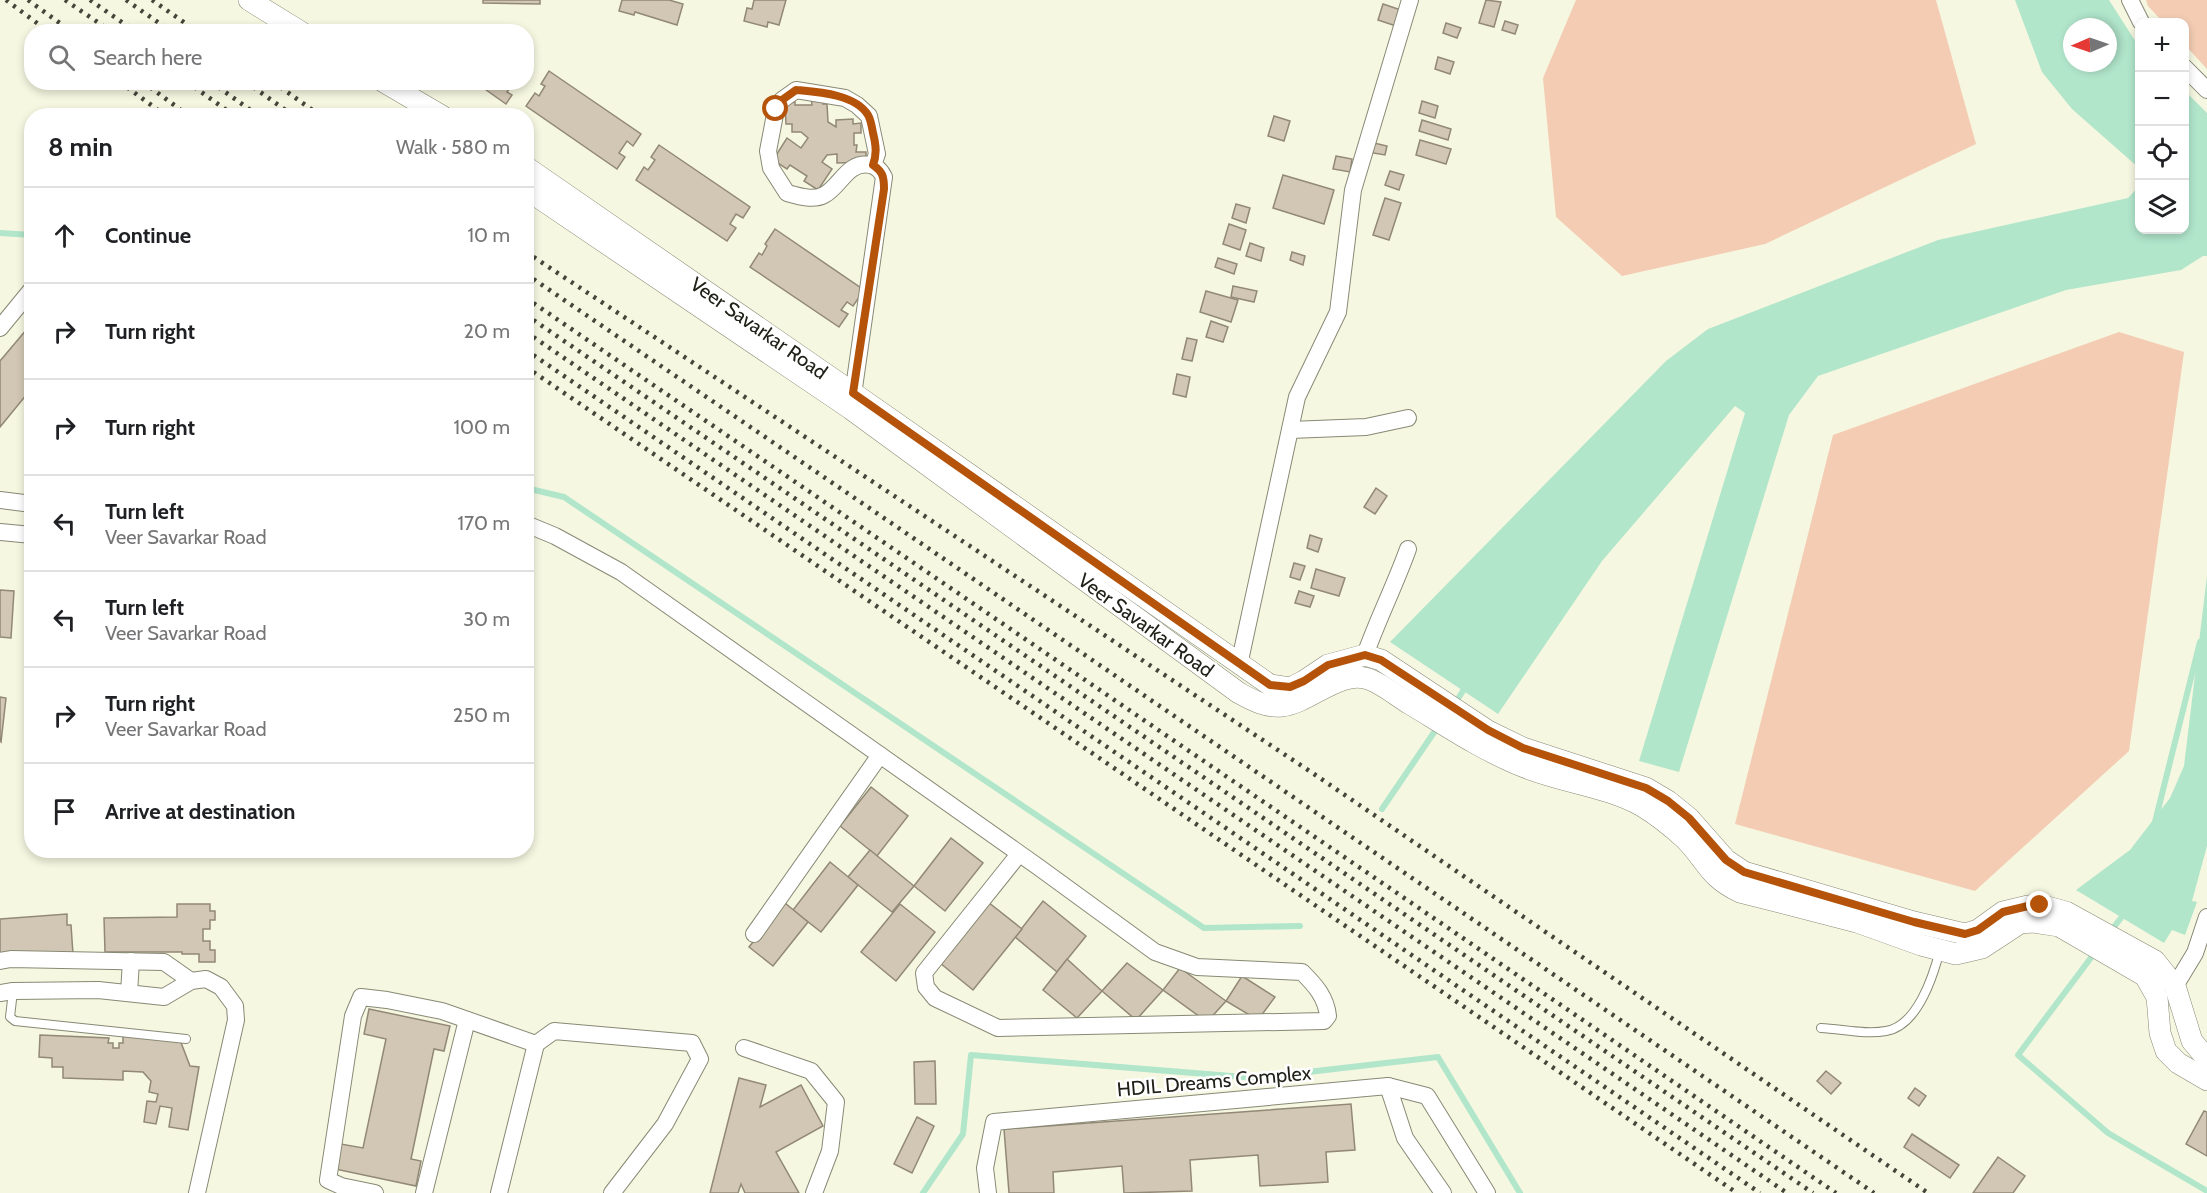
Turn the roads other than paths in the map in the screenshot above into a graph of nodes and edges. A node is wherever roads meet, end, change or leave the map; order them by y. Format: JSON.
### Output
{"nodes":[{"id":1,"x":1410,"y":0,"type":"edge"},
{"id":2,"x":2130,"y":0,"type":"edge"},
{"id":3,"x":256,"y":2,"type":"edge"},
{"id":4,"x":2139,"y":18,"type":"edge"},
{"id":5,"x":289,"y":24,"type":"edge"},
{"id":6,"x":2188,"y":72,"type":"edge"},
{"id":7,"x":397,"y":90,"type":"edge"},
{"id":8,"x":2207,"y":90,"type":"edge"},
{"id":9,"x":406,"y":96,"type":"junction"},
{"id":10,"x":420,"y":108,"type":"edge"},
{"id":11,"x":428,"y":108,"type":"edge"},
{"id":12,"x":873,"y":165,"type":"junction"},
{"id":13,"x":534,"y":173,"type":"edge"},
{"id":14,"x":534,"y":194,"type":"edge"},
{"id":15,"x":24,"y":299,"type":"edge"},
{"id":16,"x":0,"y":328,"type":"edge"},
{"id":17,"x":852,"y":401,"type":"junction"},
{"id":18,"x":1408,"y":418,"type":"dead end"},
{"id":19,"x":1290,"y":430,"type":"junction"},
{"id":20,"x":0,"y":500,"type":"edge"},
{"id":21,"x":24,"y":503,"type":"edge"},
{"id":22,"x":534,"y":527,"type":"edge"},
{"id":23,"x":0,"y":532,"type":"edge"},
{"id":24,"x":24,"y":534,"type":"edge"},
{"id":25,"x":1408,"y":549,"type":"dead end"},
{"id":26,"x":1373,"y":658,"type":"junction"},
{"id":27,"x":1239,"y":665,"type":"junction"},
{"id":28,"x":1485,"y":739,"type":"junction"},
{"id":29,"x":879,"y":755,"type":"junction"},
{"id":30,"x":1019,"y":854,"type":"junction"},
{"id":31,"x":2207,"y":916,"type":"edge"},
{"id":32,"x":754,"y":934,"type":"dead end"},
{"id":33,"x":1942,"y":939,"type":"junction"},
{"id":34,"x":0,"y":961,"type":"edge"},
{"id":35,"x":131,"y":961,"type":"junction"},
{"id":36,"x":2150,"y":969,"type":"junction"},
{"id":37,"x":191,"y":981,"type":"junction"},
{"id":38,"x":2175,"y":986,"type":"junction"},
{"id":39,"x":7,"y":992,"type":"edge"},
{"id":40,"x":129,"y":993,"type":"junction"},
{"id":41,"x":467,"y":1020,"type":"junction"},
{"id":42,"x":1821,"y":1028,"type":"dead end"},
{"id":43,"x":186,"y":1039,"type":"dead end"},
{"id":44,"x":536,"y":1044,"type":"junction"},
{"id":45,"x":744,"y":1048,"type":"dead end"},
{"id":46,"x":2207,"y":1059,"type":"edge"},
{"id":47,"x":2207,"y":1080,"type":"edge"},
{"id":48,"x":1388,"y":1086,"type":"junction"},
{"id":49,"x":328,"y":1186,"type":"edge"},
{"id":50,"x":196,"y":1193,"type":"edge"},
{"id":51,"x":375,"y":1193,"type":"edge"},
{"id":52,"x":424,"y":1193,"type":"edge"},
{"id":53,"x":499,"y":1193,"type":"edge"},
{"id":54,"x":612,"y":1193,"type":"edge"},
{"id":55,"x":814,"y":1193,"type":"edge"},
{"id":56,"x":988,"y":1193,"type":"edge"},
{"id":57,"x":1443,"y":1193,"type":"edge"},
{"id":58,"x":1487,"y":1193,"type":"edge"}],
"edges":[{"from":1,"to":19,"type":"street"},
{"from":2,"to":4,"type":"street"},
{"from":3,"to":5,"type":"street"},
{"from":6,"to":8,"type":"street"},
{"from":7,"to":9,"type":"street"},
{"from":9,"to":10,"type":"street"},
{"from":9,"to":11,"type":"street"},
{"from":12,"to":12,"type":"street"},
{"from":12,"to":17,"type":"street"},
{"from":13,"to":17,"type":"street","name":"Veer Savarkar Road"},
{"from":14,"to":17,"type":"street","name":"Veer Savarkar Road"},
{"from":15,"to":16,"type":"street"},
{"from":17,"to":27,"type":"street","name":"Veer Savarkar Road"},
{"from":17,"to":28,"type":"street","name":"Veer Savarkar Road"},
{"from":18,"to":19,"type":"street"},
{"from":19,"to":27,"type":"street"},
{"from":20,"to":21,"type":"street"},
{"from":22,"to":29,"type":"street"},
{"from":23,"to":24,"type":"street"},
{"from":25,"to":26,"type":"street"},
{"from":26,"to":27,"type":"street","name":"Veer Savarkar Road"},
{"from":26,"to":28,"type":"street"},
{"from":28,"to":33,"type":"street"},
{"from":29,"to":30,"type":"street"},
{"from":29,"to":32,"type":"street"},
{"from":30,"to":30,"type":"street"},
{"from":31,"to":38,"type":"street"},
{"from":33,"to":36,"type":"street"},
{"from":33,"to":42,"type":"lane"},
{"from":34,"to":35,"type":"street"},
{"from":35,"to":37,"type":"street"},
{"from":35,"to":40,"type":"street"},
{"from":36,"to":38,"type":"street"},
{"from":36,"to":47,"type":"street"},
{"from":37,"to":40,"type":"street"},
{"from":37,"to":50,"type":"street"},
{"from":38,"to":46,"type":"street"},
{"from":39,"to":40,"type":"street"},
{"from":39,"to":43,"type":"lane"},
{"from":41,"to":44,"type":"street"},
{"from":41,"to":49,"type":"street"},
{"from":41,"to":52,"type":"street"},
{"from":44,"to":53,"type":"street"},
{"from":44,"to":54,"type":"street"},
{"from":45,"to":55,"type":"street"},
{"from":48,"to":56,"type":"street","name":"HDIL Dreams Complex"},
{"from":48,"to":57,"type":"street"},
{"from":48,"to":58,"type":"street"},
{"from":49,"to":51,"type":"street"}]}
